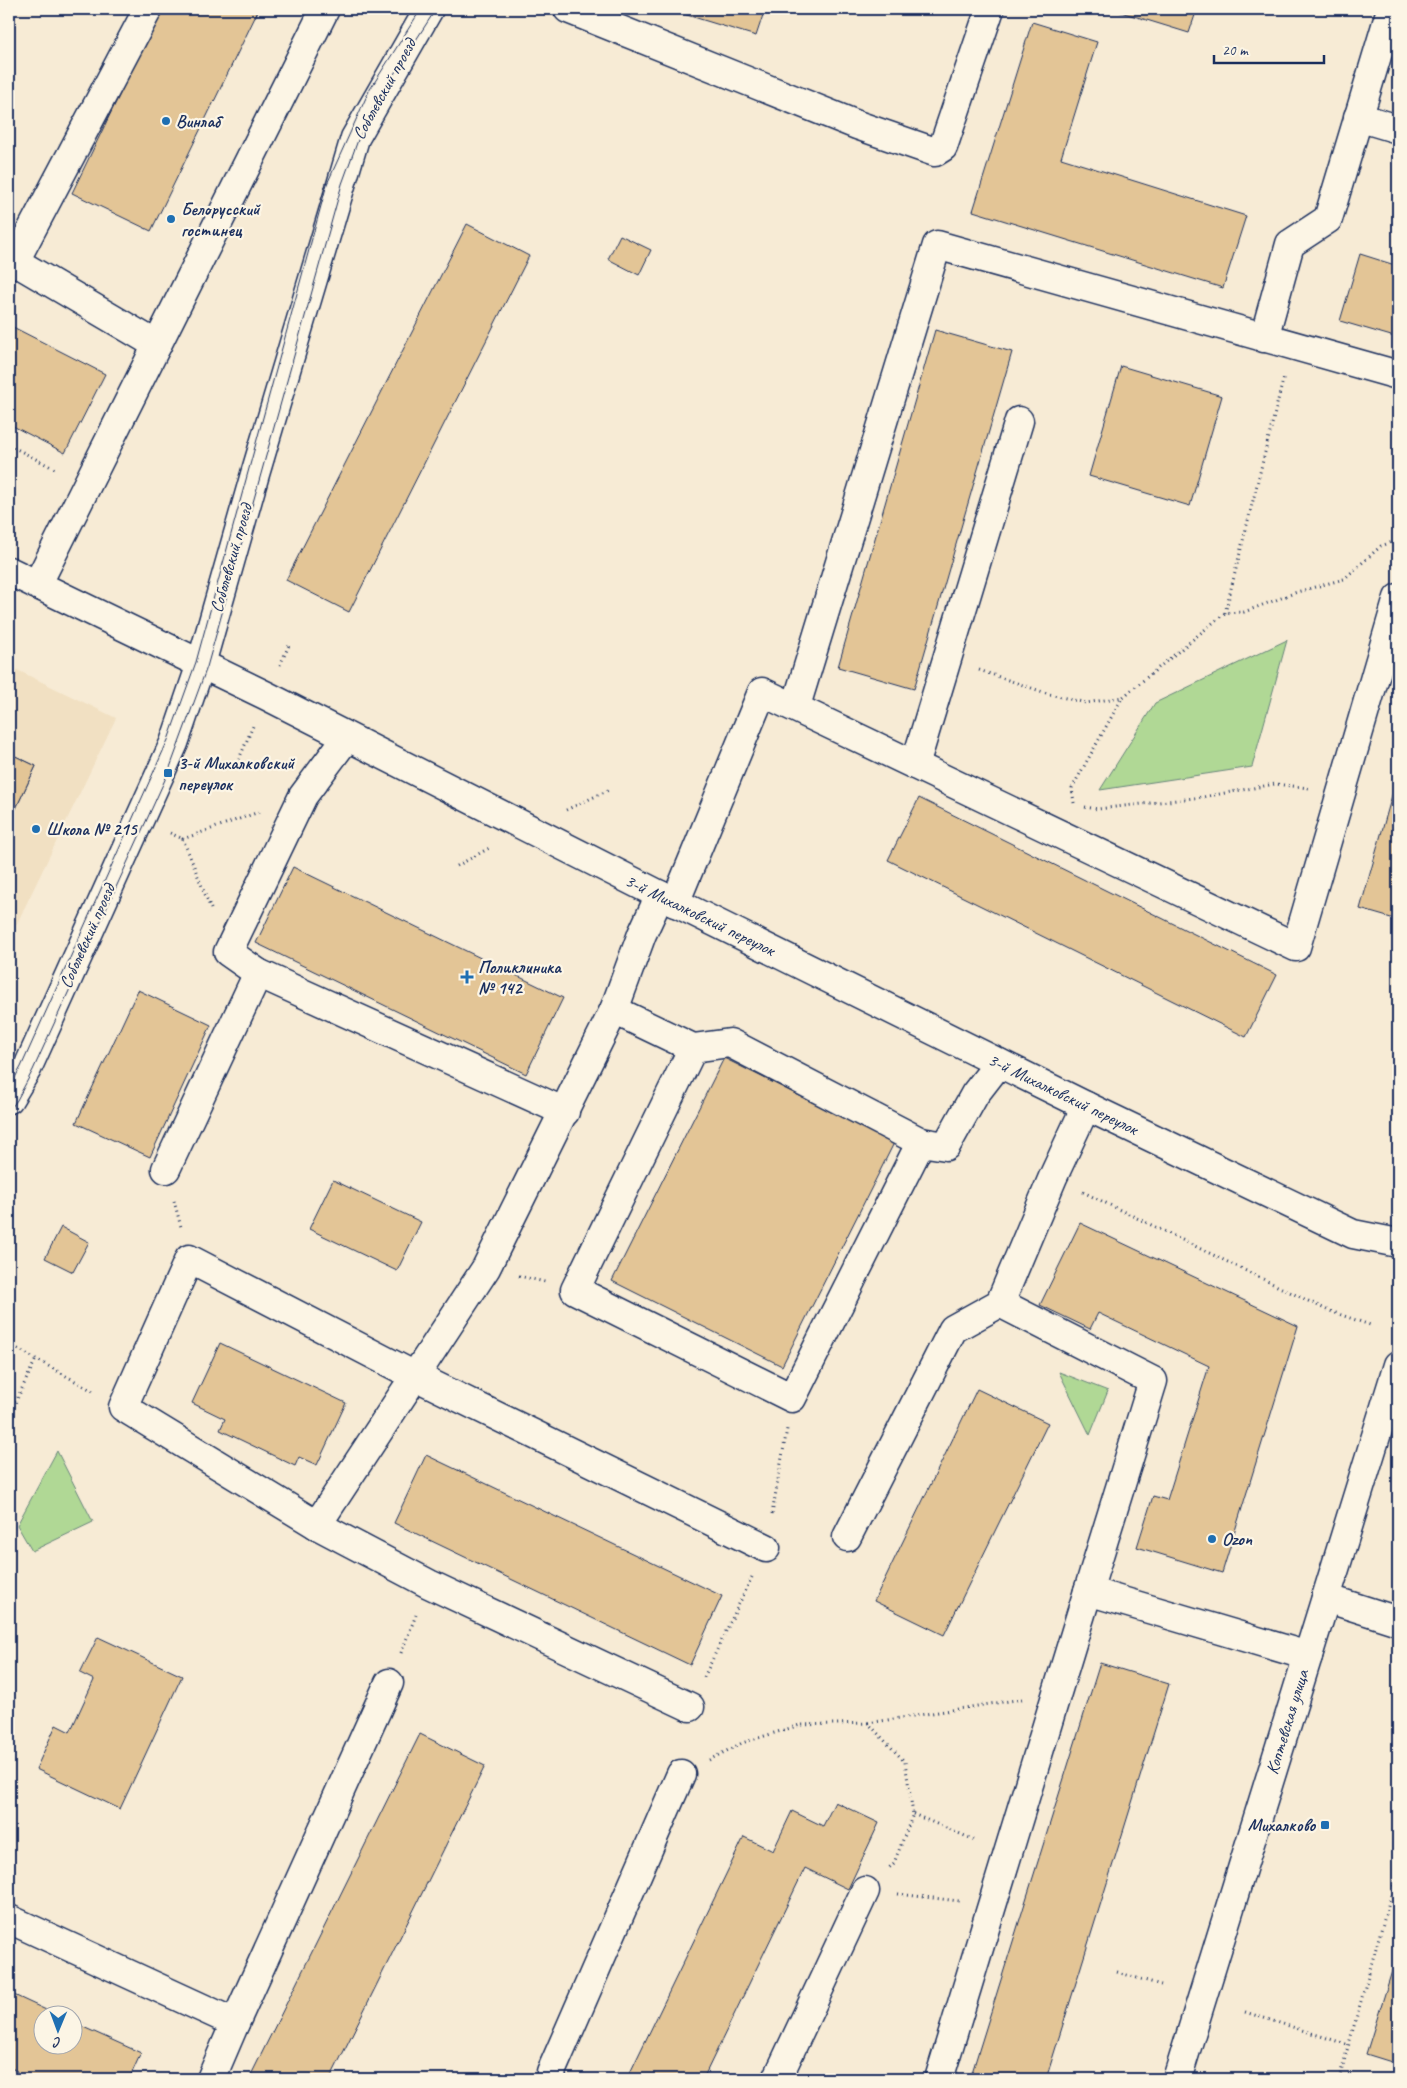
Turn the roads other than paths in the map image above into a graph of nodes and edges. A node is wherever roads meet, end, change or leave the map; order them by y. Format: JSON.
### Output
{"nodes":[{"id":1,"x":148,"y":9,"type":"edge"},
{"id":2,"x":325,"y":9,"type":"edge"},
{"id":3,"x":429,"y":9,"type":"edge"},
{"id":4,"x":568,"y":9,"type":"edge"},
{"id":5,"x":990,"y":9,"type":"edge"},
{"id":6,"x":1391,"y":9,"type":"edge"},
{"id":7,"x":1358,"y":117,"type":"junction"},
{"id":8,"x":1398,"y":129,"type":"edge"},
{"id":9,"x":12,"y":260,"type":"edge"},
{"id":10,"x":1264,"y":338,"type":"junction"},
{"id":11,"x":157,"y":345,"type":"junction"},
{"id":12,"x":1398,"y":375,"type":"edge"},
{"id":13,"x":1019,"y":422,"type":"dead end"},
{"id":14,"x":9,"y":571,"type":"edge"},
{"id":15,"x":37,"y":585,"type":"junction"},
{"id":16,"x":1398,"y":598,"type":"edge"},
{"id":17,"x":201,"y":664,"type":"junction"},
{"id":18,"x":796,"y":706,"type":"junction"},
{"id":19,"x":347,"y":737,"type":"junction"},
{"id":20,"x":915,"y":765,"type":"junction"},
{"id":21,"x":667,"y":899,"type":"junction"},
{"id":22,"x":258,"y":973,"type":"junction"},
{"id":23,"x":614,"y":1010,"type":"junction"},
{"id":24,"x":693,"y":1048,"type":"junction"},
{"id":25,"x":999,"y":1063,"type":"junction"},
{"id":26,"x":9,"y":1099,"type":"edge"},
{"id":27,"x":1086,"y":1106,"type":"junction"},
{"id":28,"x":565,"y":1112,"type":"junction"},
{"id":29,"x":921,"y":1142,"type":"junction"},
{"id":30,"x":166,"y":1170,"type":"road end"},
{"id":31,"x":1398,"y":1243,"type":"edge"},
{"id":32,"x":1000,"y":1303,"type":"junction"},
{"id":33,"x":1398,"y":1366,"type":"edge"},
{"id":34,"x":415,"y":1376,"type":"junction"},
{"id":35,"x":317,"y":1524,"type":"junction"},
{"id":36,"x":847,"y":1537,"type":"dead end"},
{"id":37,"x":766,"y":1548,"type":"road end"},
{"id":38,"x":1088,"y":1591,"type":"junction"},
{"id":39,"x":1326,"y":1598,"type":"junction"},
{"id":40,"x":1398,"y":1620,"type":"edge"},
{"id":41,"x":1308,"y":1656,"type":"junction"},
{"id":42,"x":389,"y":1683,"type":"road end"},
{"id":43,"x":690,"y":1707,"type":"road end"},
{"id":44,"x":682,"y":1774,"type":"road end"},
{"id":45,"x":865,"y":1891,"type":"road end"},
{"id":46,"x":9,"y":1919,"type":"edge"},
{"id":47,"x":235,"y":2023,"type":"junction"},
{"id":48,"x":211,"y":2079,"type":"edge"},
{"id":49,"x":552,"y":2079,"type":"edge"},
{"id":50,"x":777,"y":2079,"type":"edge"},
{"id":51,"x":939,"y":2079,"type":"edge"},
{"id":52,"x":1177,"y":2079,"type":"edge"}],
"edges":[{"from":1,"to":9,"type":"street"},
{"from":2,"to":11,"type":"street"},
{"from":3,"to":17,"type":"street","name":"Соболевский проезд"},
{"from":4,"to":5,"type":"street"},
{"from":6,"to":7,"type":"street"},
{"from":7,"to":8,"type":"street"},
{"from":7,"to":10,"type":"street"},
{"from":9,"to":11,"type":"street"},
{"from":10,"to":12,"type":"street"},
{"from":10,"to":18,"type":"street"},
{"from":11,"to":15,"type":"street"},
{"from":13,"to":20,"type":"street"},
{"from":14,"to":15,"type":"street","name":"3-й Михалковский переулок"},
{"from":15,"to":17,"type":"street","name":"3-й Михалковский переулок"},
{"from":16,"to":20,"type":"street"},
{"from":17,"to":19,"type":"street","name":"3-й Михалковский переулок"},
{"from":17,"to":26,"type":"street","name":"Соболевский проезд"},
{"from":18,"to":20,"type":"street"},
{"from":18,"to":21,"type":"street"},
{"from":19,"to":21,"type":"street","name":"3-й Михалковский переулок"},
{"from":19,"to":22,"type":"street"},
{"from":21,"to":23,"type":"street"},
{"from":21,"to":25,"type":"street","name":"3-й Михалковский переулок"},
{"from":22,"to":28,"type":"street"},
{"from":22,"to":30,"type":"street"},
{"from":23,"to":24,"type":"street"},
{"from":23,"to":28,"type":"street"},
{"from":24,"to":29,"type":"street"},
{"from":24,"to":29,"type":"street"},
{"from":25,"to":27,"type":"street","name":"3-й Михалковский переулок"},
{"from":25,"to":29,"type":"street"},
{"from":27,"to":31,"type":"street","name":"3-й Михалковский переулок"},
{"from":27,"to":32,"type":"street"},
{"from":28,"to":34,"type":"street"},
{"from":32,"to":36,"type":"street"},
{"from":32,"to":38,"type":"street"},
{"from":33,"to":39,"type":"street","name":"Коптевская улица"},
{"from":34,"to":35,"type":"street"},
{"from":34,"to":35,"type":"street"},
{"from":34,"to":37,"type":"street"},
{"from":35,"to":43,"type":"street"},
{"from":38,"to":41,"type":"street"},
{"from":38,"to":51,"type":"street"},
{"from":39,"to":40,"type":"street"},
{"from":39,"to":41,"type":"street","name":"Коптевская улица"},
{"from":41,"to":52,"type":"street","name":"Коптевская улица"},
{"from":42,"to":47,"type":"street"},
{"from":44,"to":49,"type":"street"},
{"from":45,"to":50,"type":"street"},
{"from":46,"to":47,"type":"street"},
{"from":47,"to":48,"type":"street"}]}
